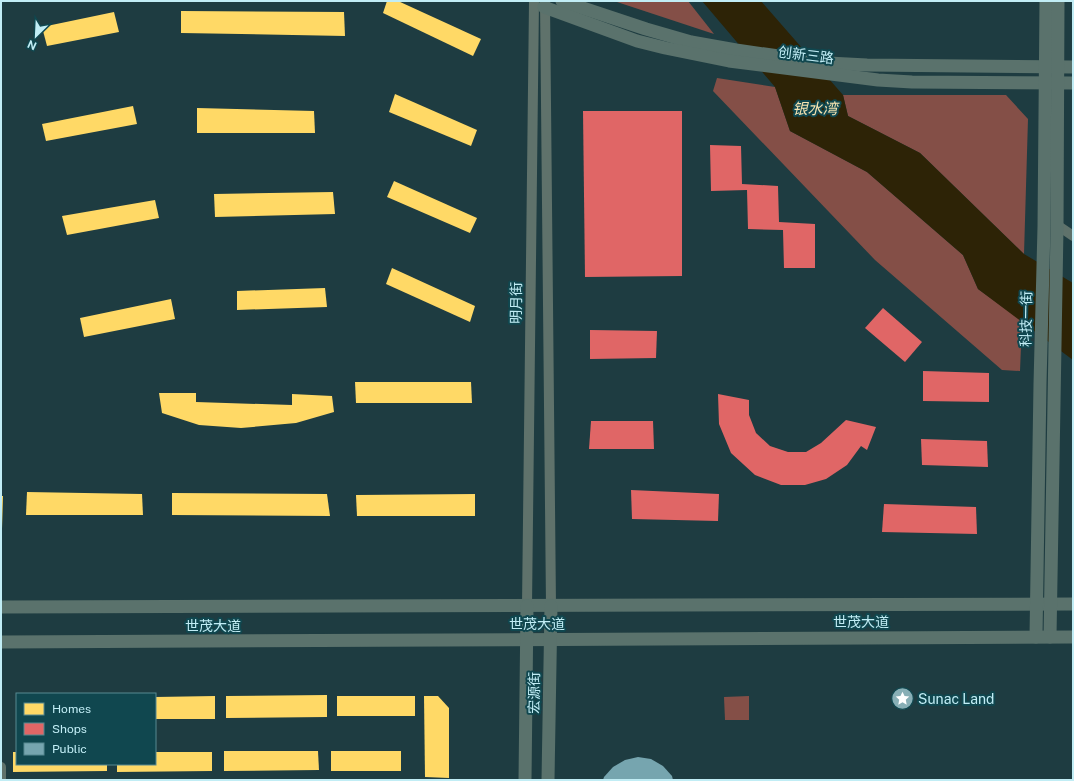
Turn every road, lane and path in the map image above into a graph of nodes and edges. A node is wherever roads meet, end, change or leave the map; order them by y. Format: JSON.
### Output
{"nodes":[{"id":1,"x":562,"y":1,"type":"edge"},
{"id":2,"x":1046,"y":1,"type":"edge"},
{"id":3,"x":1058,"y":1,"type":"edge"},
{"id":4,"x":541,"y":3,"type":"edge"},
{"id":5,"x":1051,"y":67,"type":"junction"},
{"id":6,"x":1073,"y":67,"type":"edge"},
{"id":7,"x":1051,"y":83,"type":"junction"},
{"id":8,"x":1073,"y":83,"type":"edge"},
{"id":9,"x":1053,"y":227,"type":"junction"},
{"id":10,"x":1073,"y":236,"type":"edge"},
{"id":11,"x":1037,"y":604,"type":"junction"},
{"id":12,"x":1050,"y":604,"type":"junction"},
{"id":13,"x":1073,"y":604,"type":"edge"},
{"id":14,"x":527,"y":606,"type":"junction"},
{"id":15,"x":551,"y":606,"type":"junction"},
{"id":16,"x":1,"y":607,"type":"edge"},
{"id":17,"x":1036,"y":637,"type":"junction"},
{"id":18,"x":1050,"y":637,"type":"junction"},
{"id":19,"x":1073,"y":637,"type":"edge"},
{"id":20,"x":527,"y":640,"type":"junction"},
{"id":21,"x":550,"y":640,"type":"junction"},
{"id":22,"x":1,"y":642,"type":"edge"},
{"id":23,"x":1,"y":767,"type":"edge"},
{"id":24,"x":1,"y":780,"type":"edge"},
{"id":25,"x":525,"y":780,"type":"edge"},
{"id":26,"x":548,"y":780,"type":"edge"}],
"edges":[{"from":1,"to":5,"type":"main road","name":"创新三路"},
{"from":2,"to":5,"type":"main road","name":"科技一街"},
{"from":3,"to":5,"type":"main road","name":"科技一街"},
{"from":4,"to":7,"type":"main road","name":"创新三路"},
{"from":4,"to":14,"type":"street","name":"明月街"},
{"from":4,"to":15,"type":"street"},
{"from":5,"to":6,"type":"main road","name":"创新三路"},
{"from":5,"to":7,"type":"main road","name":"科技一街"},
{"from":7,"to":8,"type":"main road","name":"创新三路"},
{"from":7,"to":9,"type":"main road","name":"科技一街"},
{"from":9,"to":10,"type":"street"},
{"from":9,"to":11,"type":"main road","name":"科技一街"},
{"from":9,"to":12,"type":"main road","name":"科技一街"},
{"from":11,"to":12,"type":"main road","name":"世茂大道"},
{"from":11,"to":15,"type":"main road","name":"世茂大道"},
{"from":11,"to":17,"type":"main road","name":"科技一街"},
{"from":12,"to":13,"type":"main road","name":"世茂大道"},
{"from":12,"to":18,"type":"main road","name":"科技一街"},
{"from":14,"to":15,"type":"main road","name":"世茂大道"},
{"from":14,"to":16,"type":"main road","name":"世茂大道"},
{"from":14,"to":20,"type":"main road","name":"宏源街"},
{"from":15,"to":21,"type":"main road","name":"宏源街"},
{"from":17,"to":18,"type":"main road","name":"世茂大道"},
{"from":17,"to":21,"type":"main road","name":"世茂大道"},
{"from":18,"to":19,"type":"main road","name":"世茂大道"},
{"from":20,"to":21,"type":"main road","name":"世茂大道"},
{"from":20,"to":22,"type":"main road","name":"世茂大道"},
{"from":20,"to":25,"type":"main road","name":"宏源街"},
{"from":21,"to":26,"type":"main road","name":"宏源街"},
{"from":23,"to":24,"type":"street"}]}
